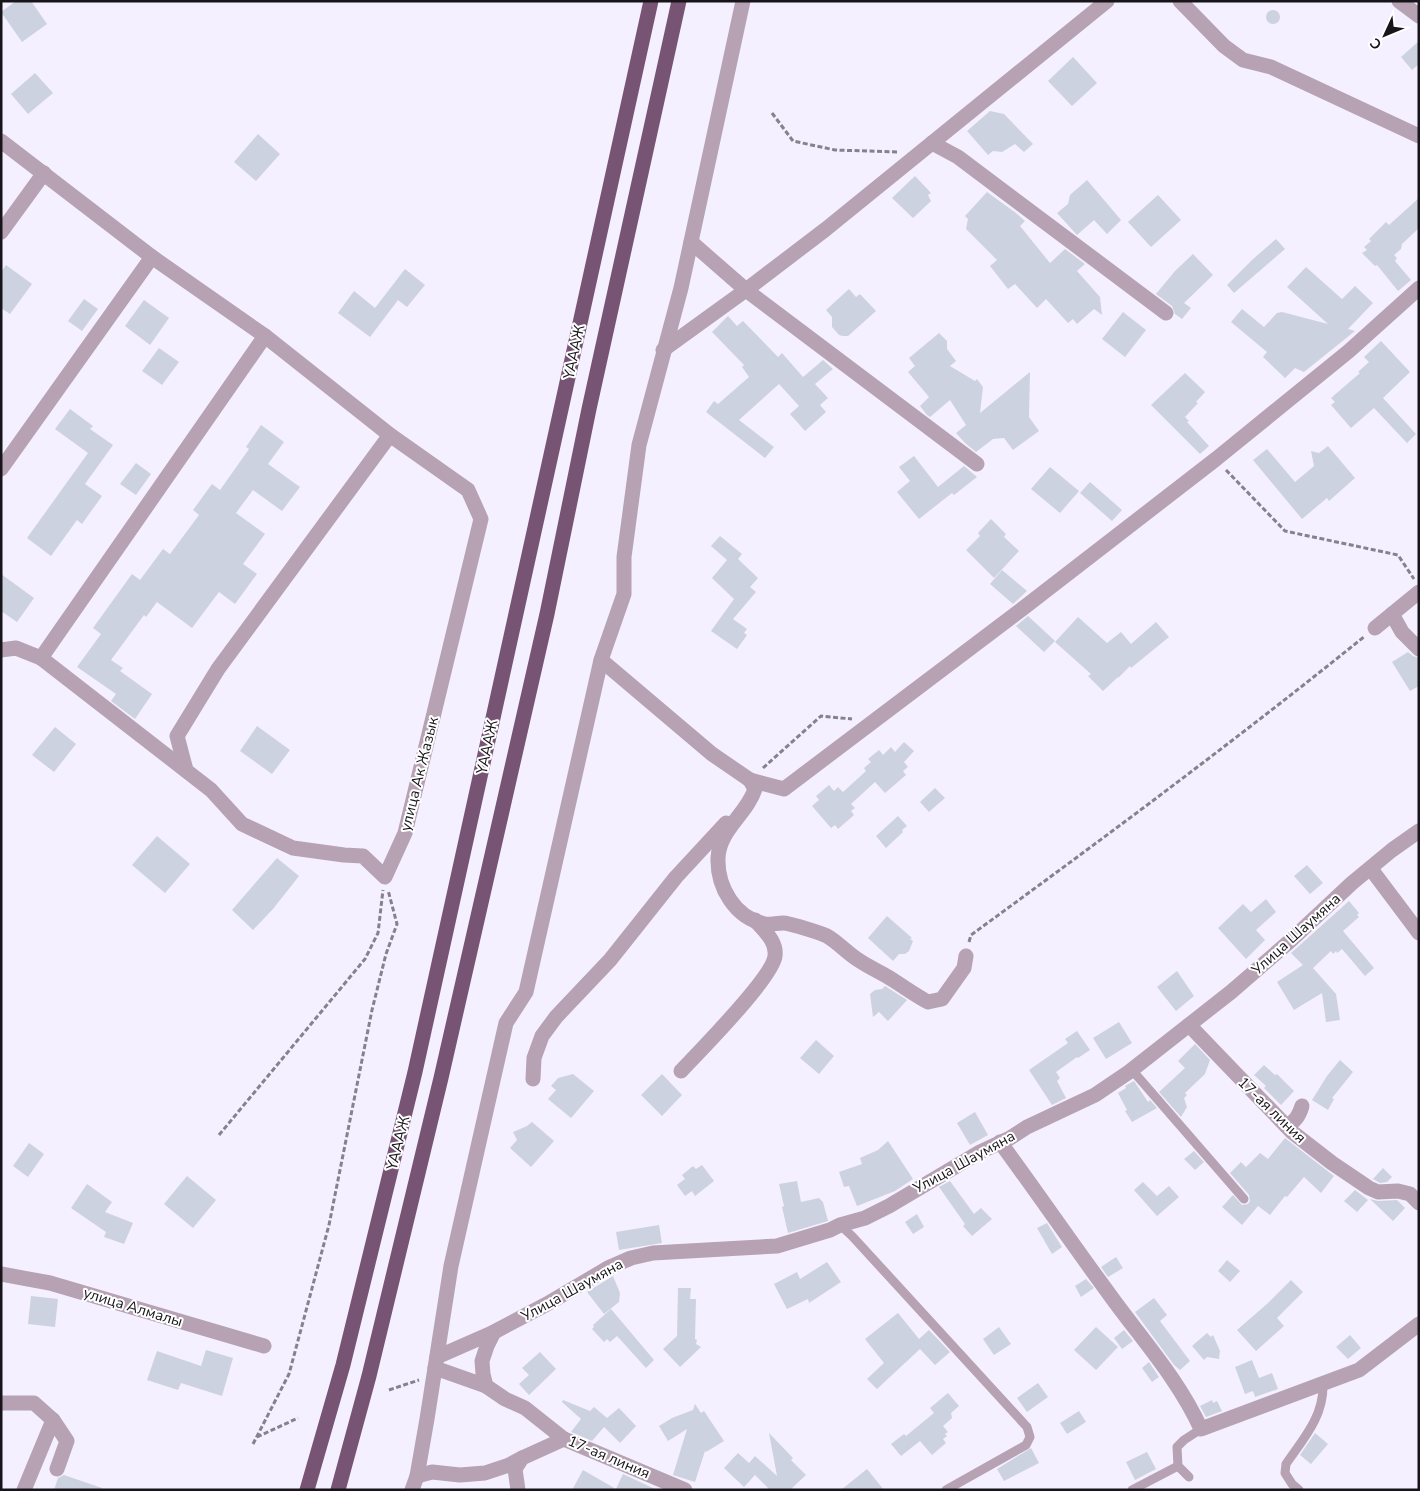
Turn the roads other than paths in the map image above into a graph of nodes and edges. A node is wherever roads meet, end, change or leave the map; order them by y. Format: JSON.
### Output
{"nodes":[{"id":1,"x":651,"y":1,"type":"edge"},
{"id":2,"x":680,"y":1,"type":"edge"},
{"id":3,"x":744,"y":1,"type":"edge"},
{"id":4,"x":1106,"y":1,"type":"edge"},
{"id":5,"x":1180,"y":1,"type":"edge"},
{"id":6,"x":1399,"y":1,"type":"edge"},
{"id":7,"x":1419,"y":16,"type":"edge"},
{"id":8,"x":1419,"y":136,"type":"edge"},
{"id":9,"x":1,"y":142,"type":"edge"},
{"id":10,"x":932,"y":142,"type":"junction"},
{"id":11,"x":44,"y":173,"type":"junction"},
{"id":12,"x":1,"y":232,"type":"edge"},
{"id":13,"x":691,"y":242,"type":"junction"},
{"id":14,"x":152,"y":257,"type":"junction"},
{"id":15,"x":1419,"y":288,"type":"edge"},
{"id":16,"x":746,"y":290,"type":"junction"},
{"id":17,"x":1166,"y":313,"type":"dead end"},
{"id":18,"x":264,"y":336,"type":"junction"},
{"id":19,"x":663,"y":350,"type":"junction"},
{"id":20,"x":390,"y":435,"type":"junction"},
{"id":21,"x":977,"y":464,"type":"dead end"},
{"id":22,"x":1,"y":469,"type":"edge"},
{"id":23,"x":1419,"y":592,"type":"edge"},
{"id":24,"x":1392,"y":614,"type":"junction"},
{"id":25,"x":1375,"y":628,"type":"road end"},
{"id":26,"x":1419,"y":649,"type":"edge"},
{"id":27,"x":1,"y":650,"type":"edge"},
{"id":28,"x":41,"y":658,"type":"junction"},
{"id":29,"x":601,"y":660,"type":"junction"},
{"id":30,"x":186,"y":770,"type":"junction"},
{"id":31,"x":750,"y":780,"type":"junction"},
{"id":32,"x":742,"y":813,"type":"junction"},
{"id":33,"x":1419,"y":831,"type":"edge"},
{"id":34,"x":1371,"y":869,"type":"junction"},
{"id":35,"x":756,"y":920,"type":"junction"},
{"id":36,"x":1419,"y":933,"type":"edge"},
{"id":37,"x":966,"y":956,"type":"road end"},
{"id":38,"x":1188,"y":1025,"type":"junction"},
{"id":39,"x":1132,"y":1070,"type":"junction"},
{"id":40,"x":681,"y":1071,"type":"dead end"},
{"id":41,"x":533,"y":1080,"type":"dead end"},
{"id":42,"x":1302,"y":1106,"type":"dead end"},
{"id":43,"x":1286,"y":1126,"type":"junction"},
{"id":44,"x":1000,"y":1142,"type":"junction"},
{"id":45,"x":1244,"y":1199,"type":"dead end"},
{"id":46,"x":1419,"y":1203,"type":"edge"},
{"id":47,"x":840,"y":1225,"type":"junction"},
{"id":48,"x":1,"y":1274,"type":"edge"},
{"id":49,"x":1419,"y":1324,"type":"edge"},
{"id":50,"x":494,"y":1332,"type":"junction"},
{"id":51,"x":264,"y":1346,"type":"dead end"},
{"id":52,"x":435,"y":1366,"type":"junction"},
{"id":53,"x":1323,"y":1384,"type":"junction"},
{"id":54,"x":486,"y":1386,"type":"junction"},
{"id":55,"x":1,"y":1403,"type":"edge"},
{"id":56,"x":53,"y":1420,"type":"junction"},
{"id":57,"x":1202,"y":1430,"type":"junction"},
{"id":58,"x":564,"y":1439,"type":"junction"},
{"id":59,"x":522,"y":1458,"type":"junction"},
{"id":60,"x":1178,"y":1466,"type":"junction"},
{"id":61,"x":57,"y":1468,"type":"dead end"},
{"id":62,"x":485,"y":1473,"type":"junction"},
{"id":63,"x":1189,"y":1477,"type":"dead end"},
{"id":64,"x":414,"y":1483,"type":"edge"},
{"id":65,"x":518,"y":1487,"type":"edge"},
{"id":66,"x":24,"y":1490,"type":"edge"},
{"id":67,"x":307,"y":1490,"type":"edge"},
{"id":68,"x":338,"y":1490,"type":"edge"},
{"id":69,"x":685,"y":1490,"type":"edge"},
{"id":70,"x":946,"y":1490,"type":"edge"},
{"id":71,"x":1132,"y":1490,"type":"edge"},
{"id":72,"x":1300,"y":1490,"type":"edge"}],
"edges":[{"from":1,"to":67,"type":"highway","name":"ҮАААЖ"},
{"from":2,"to":68,"type":"highway","name":"ҮАААЖ"},
{"from":3,"to":13,"type":"street"},
{"from":4,"to":10,"type":"street"},
{"from":5,"to":8,"type":"street"},
{"from":6,"to":7,"type":"street"},
{"from":9,"to":11,"type":"street","name":"улица Ак Жазык"},
{"from":10,"to":16,"type":"street"},
{"from":10,"to":17,"type":"street"},
{"from":11,"to":12,"type":"street"},
{"from":11,"to":14,"type":"street","name":"улица Ак Жазык"},
{"from":13,"to":16,"type":"street"},
{"from":13,"to":19,"type":"street"},
{"from":14,"to":18,"type":"street","name":"улица Ак Жазык"},
{"from":14,"to":22,"type":"street"},
{"from":15,"to":31,"type":"street"},
{"from":16,"to":19,"type":"street"},
{"from":16,"to":21,"type":"street"},
{"from":18,"to":20,"type":"street","name":"улица Ак Жазык"},
{"from":18,"to":28,"type":"street"},
{"from":19,"to":29,"type":"street"},
{"from":20,"to":30,"type":"street"},
{"from":20,"to":30,"type":"street","name":"улица Ак Жазык"},
{"from":23,"to":24,"type":"street"},
{"from":24,"to":25,"type":"street"},
{"from":24,"to":26,"type":"street"},
{"from":27,"to":28,"type":"street"},
{"from":28,"to":30,"type":"street"},
{"from":29,"to":31,"type":"street"},
{"from":29,"to":52,"type":"street"},
{"from":31,"to":32,"type":"street"},
{"from":32,"to":35,"type":"street"},
{"from":32,"to":41,"type":"street"},
{"from":33,"to":34,"type":"street","name":"Улица Шаумяна"},
{"from":34,"to":36,"type":"street"},
{"from":34,"to":38,"type":"street","name":"Улица Шаумяна"},
{"from":35,"to":37,"type":"street"},
{"from":35,"to":40,"type":"street"},
{"from":38,"to":39,"type":"street","name":"Улица Шаумяна"},
{"from":38,"to":43,"type":"street","name":"17-ая линия"},
{"from":39,"to":44,"type":"street","name":"Улица Шаумяна"},
{"from":39,"to":45,"type":"lane"},
{"from":42,"to":43,"type":"street"},
{"from":43,"to":46,"type":"street","name":"17-ая линия"},
{"from":44,"to":47,"type":"street","name":"Улица Шаумяна"},
{"from":44,"to":57,"type":"street"},
{"from":47,"to":50,"type":"street","name":"Улица Шаумяна"},
{"from":47,"to":70,"type":"lane"},
{"from":48,"to":51,"type":"street","name":"улица Алмалы"},
{"from":49,"to":53,"type":"street"},
{"from":50,"to":52,"type":"street","name":"Улица Шаумяна"},
{"from":50,"to":54,"type":"street"},
{"from":52,"to":54,"type":"street","name":"17-ая линия"},
{"from":52,"to":64,"type":"street"},
{"from":53,"to":57,"type":"street"},
{"from":53,"to":72,"type":"lane"},
{"from":54,"to":58,"type":"street","name":"17-ая линия"},
{"from":55,"to":56,"type":"street"},
{"from":56,"to":61,"type":"street"},
{"from":56,"to":66,"type":"street"},
{"from":57,"to":60,"type":"lane"},
{"from":58,"to":59,"type":"street"},
{"from":58,"to":69,"type":"street","name":"17-ая линия"},
{"from":59,"to":62,"type":"street"},
{"from":59,"to":65,"type":"street"},
{"from":60,"to":63,"type":"lane"},
{"from":60,"to":71,"type":"lane"},
{"from":62,"to":64,"type":"street"},
{"from":62,"to":65,"type":"street"}]}
